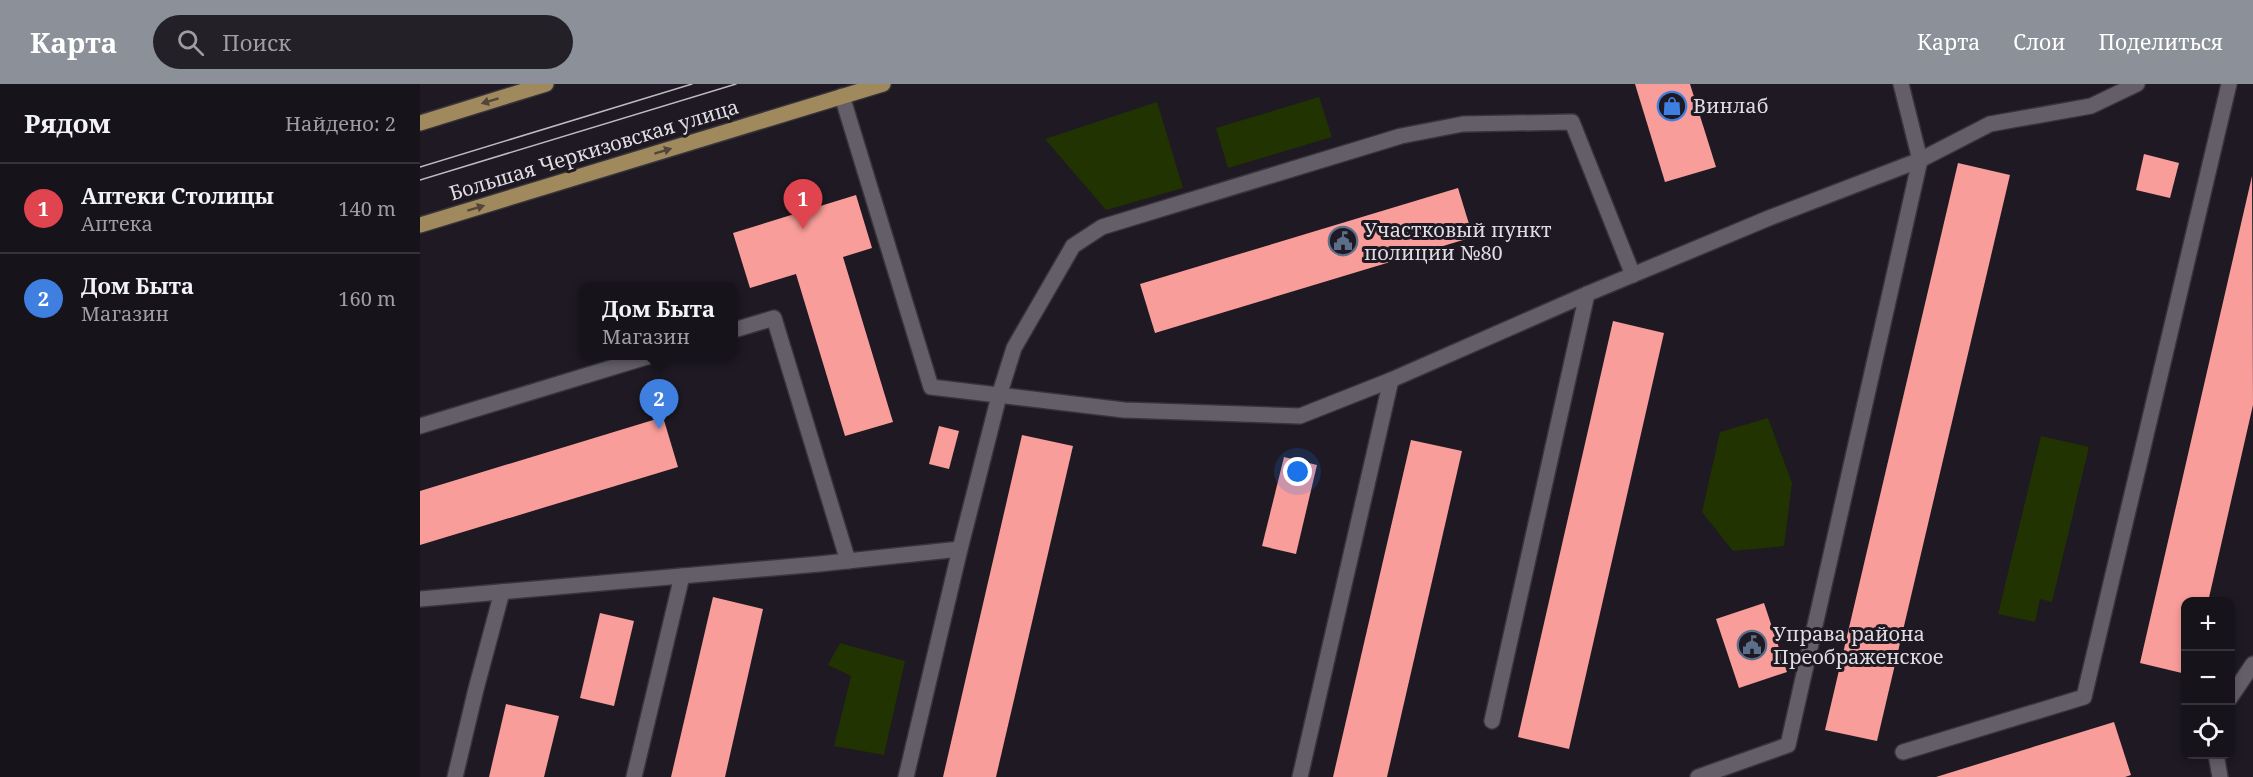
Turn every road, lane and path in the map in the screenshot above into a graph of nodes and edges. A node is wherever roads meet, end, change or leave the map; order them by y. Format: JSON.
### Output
{"nodes":[{"id":1,"x":546,"y":84,"type":"edge"},
{"id":2,"x":883,"y":84,"type":"edge"},
{"id":3,"x":1901,"y":84,"type":"edge"},
{"id":4,"x":2137,"y":84,"type":"edge"},
{"id":5,"x":2229,"y":84,"type":"edge"},
{"id":6,"x":842,"y":96,"type":"junction"},
{"id":7,"x":420,"y":123,"type":"edge"},
{"id":8,"x":1920,"y":160,"type":"junction"},
{"id":9,"x":420,"y":225,"type":"edge"},
{"id":10,"x":1633,"y":275,"type":"junction"},
{"id":11,"x":1587,"y":294,"type":"junction"},
{"id":12,"x":738,"y":329,"type":"edge"},
{"id":13,"x":637,"y":360,"type":"edge"},
{"id":14,"x":1391,"y":380,"type":"junction"},
{"id":15,"x":999,"y":396,"type":"junction"},
{"id":16,"x":420,"y":426,"type":"edge"},
{"id":17,"x":960,"y":549,"type":"junction"},
{"id":18,"x":848,"y":561,"type":"junction"},
{"id":19,"x":682,"y":576,"type":"junction"},
{"id":20,"x":502,"y":592,"type":"junction"},
{"id":21,"x":420,"y":599,"type":"edge"},
{"id":22,"x":2253,"y":664,"type":"edge"},
{"id":23,"x":2235,"y":691,"type":"edge"},
{"id":24,"x":1492,"y":721,"type":"dead end"},
{"id":25,"x":1903,"y":752,"type":"dead end"},
{"id":26,"x":2218,"y":759,"type":"edge"},
{"id":27,"x":455,"y":777,"type":"edge"},
{"id":28,"x":634,"y":777,"type":"edge"},
{"id":29,"x":906,"y":777,"type":"edge"},
{"id":30,"x":1300,"y":777,"type":"edge"},
{"id":31,"x":1698,"y":777,"type":"edge"},
{"id":32,"x":2220,"y":777,"type":"edge"}],
"edges":[{"from":1,"to":7,"type":"main road","one_way":true},
{"from":2,"to":6,"type":"main road","name":"Большая Черкизовская улица"},
{"from":3,"to":8,"type":"lane"},
{"from":4,"to":8,"type":"lane"},
{"from":5,"to":25,"type":"lane"},
{"from":9,"to":6,"type":"main road","name":"Большая Черкизовская улица","one_way":true},
{"from":6,"to":15,"type":"lane"},
{"from":8,"to":10,"type":"lane"},
{"from":8,"to":31,"type":"lane"},
{"from":10,"to":11,"type":"lane"},
{"from":10,"to":15,"type":"lane"},
{"from":11,"to":14,"type":"lane"},
{"from":11,"to":24,"type":"lane"},
{"from":12,"to":18,"type":"lane"},
{"from":13,"to":16,"type":"lane"},
{"from":14,"to":15,"type":"lane"},
{"from":14,"to":30,"type":"lane"},
{"from":15,"to":17,"type":"lane"},
{"from":17,"to":18,"type":"lane"},
{"from":17,"to":29,"type":"lane"},
{"from":18,"to":19,"type":"lane"},
{"from":19,"to":20,"type":"lane"},
{"from":19,"to":28,"type":"lane"},
{"from":20,"to":21,"type":"lane"},
{"from":20,"to":27,"type":"lane"},
{"from":22,"to":23,"type":"lane"},
{"from":26,"to":32,"type":"lane"}]}
